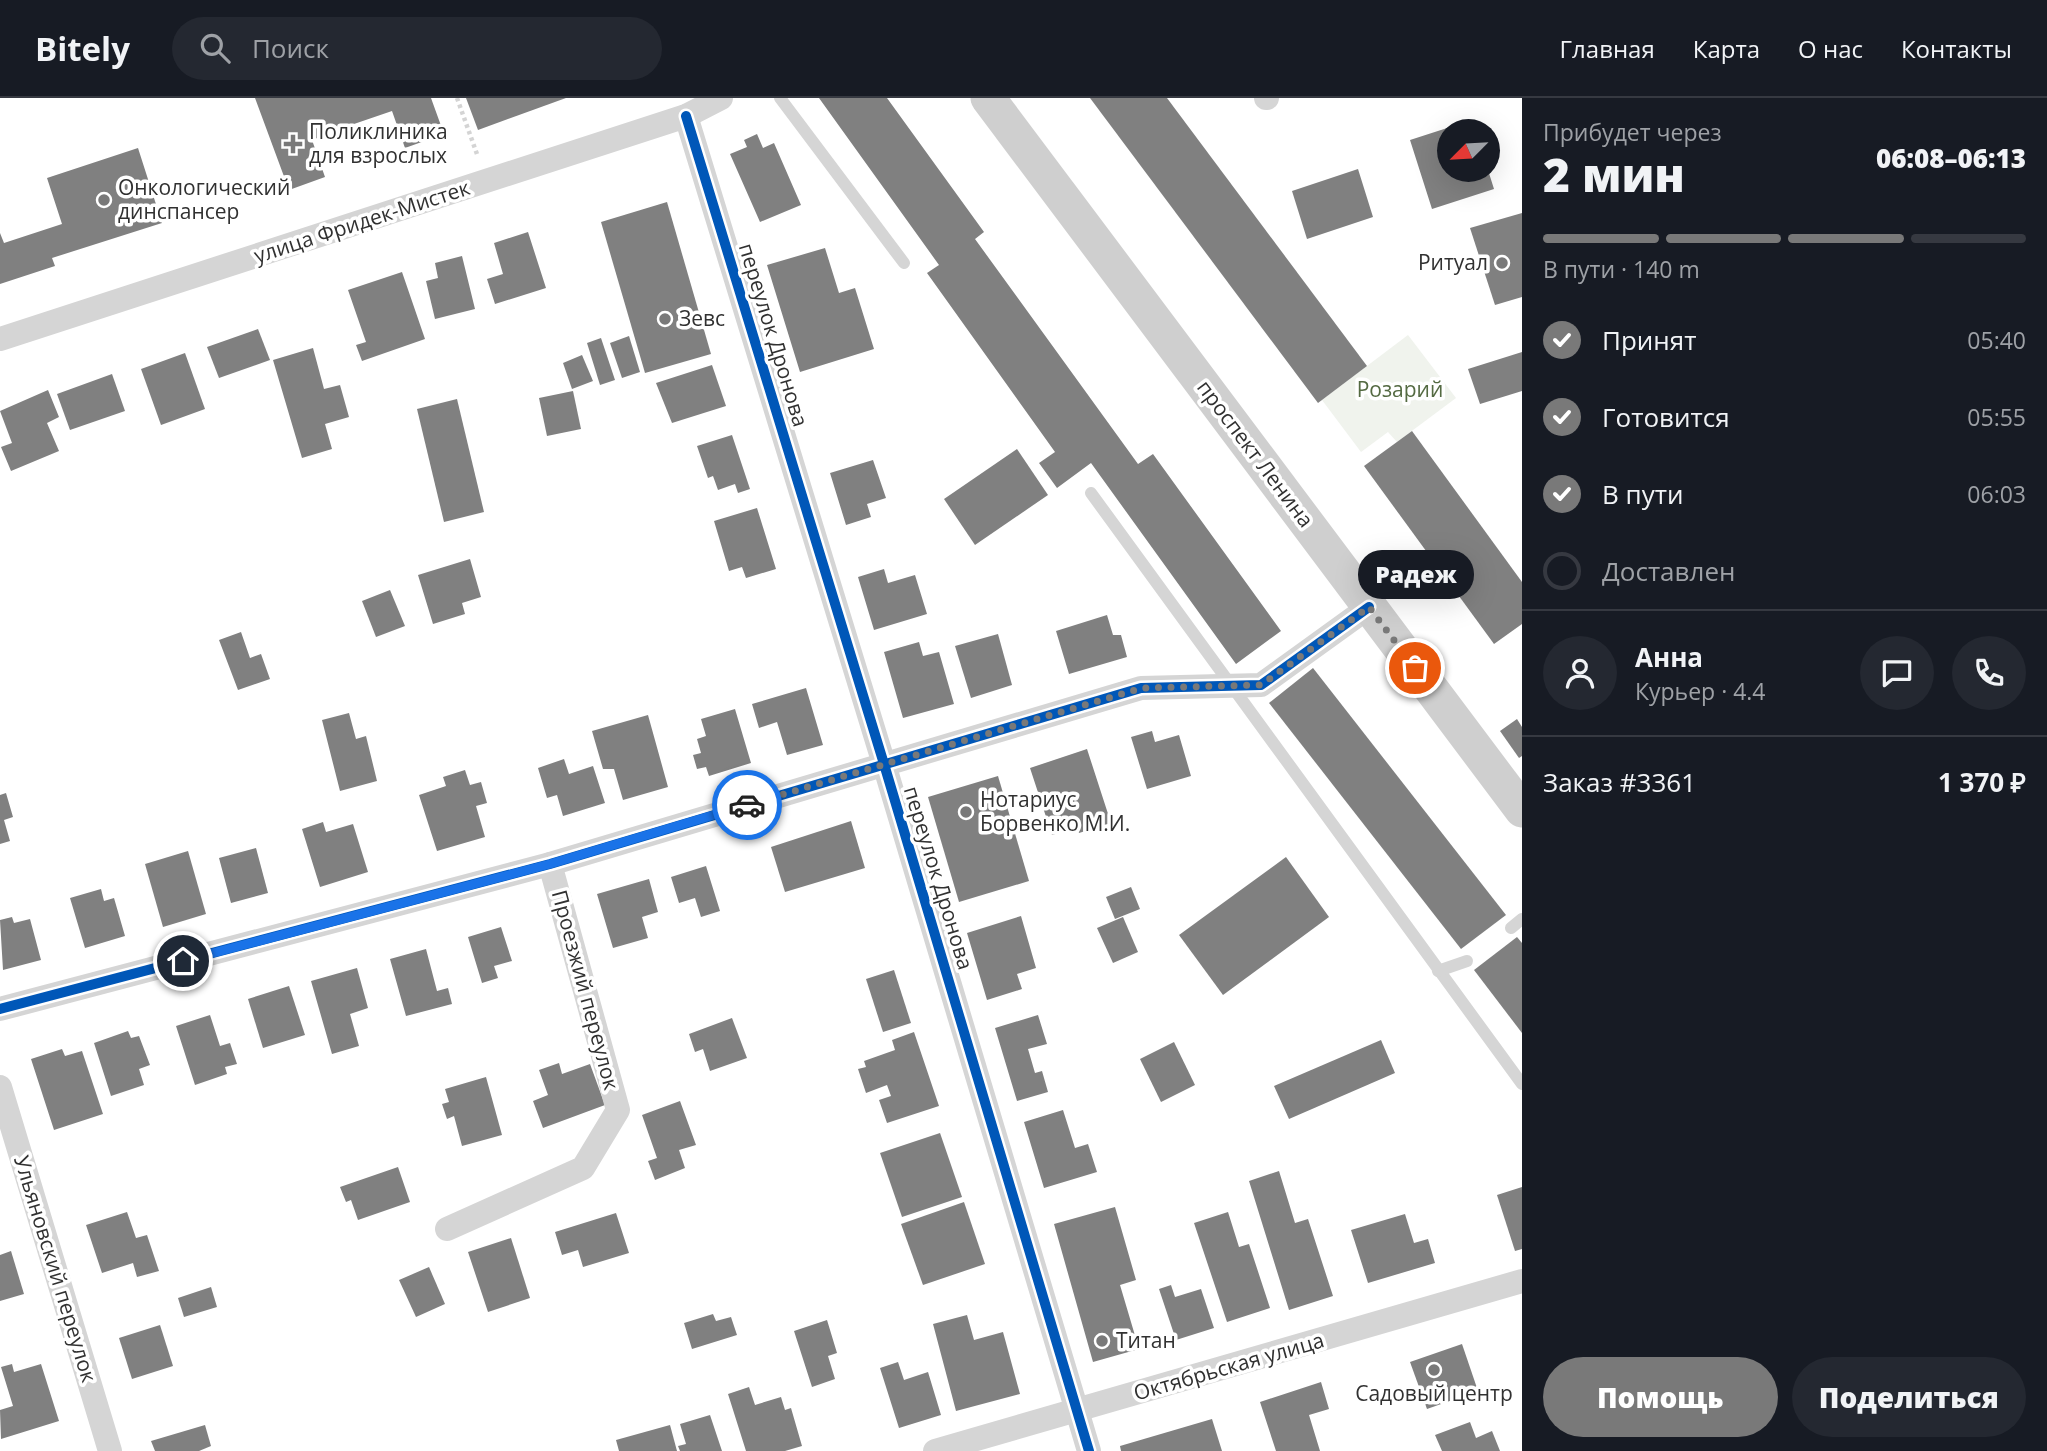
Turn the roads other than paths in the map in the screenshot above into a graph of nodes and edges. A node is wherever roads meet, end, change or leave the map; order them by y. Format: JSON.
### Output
{"nodes":[{"id":1,"x":721,"y":98,"type":"edge"},
{"id":2,"x":780,"y":98,"type":"edge"},
{"id":3,"x":988,"y":98,"type":"edge"},
{"id":4,"x":685,"y":116,"type":"junction"},
{"id":5,"x":904,"y":263,"type":"dead end"},
{"id":6,"x":0,"y":339,"type":"edge"},
{"id":7,"x":1091,"y":493,"type":"dead end"},
{"id":8,"x":1369,"y":607,"type":"junction"},
{"id":9,"x":1228,"y":685,"type":"junction"},
{"id":10,"x":884,"y":764,"type":"junction"},
{"id":11,"x":1522,"y":810,"type":"edge"},
{"id":12,"x":550,"y":864,"type":"junction"},
{"id":13,"x":1522,"y":919,"type":"edge"},
{"id":14,"x":1511,"y":928,"type":"dead end"},
{"id":15,"x":1467,"y":961,"type":"dead end"},
{"id":16,"x":1438,"y":971,"type":"junction"},
{"id":17,"x":0,"y":1009,"type":"edge"},
{"id":18,"x":1522,"y":1084,"type":"edge"},
{"id":19,"x":0,"y":1087,"type":"edge"},
{"id":20,"x":447,"y":1229,"type":"dead end"},
{"id":21,"x":1522,"y":1281,"type":"edge"},
{"id":22,"x":1077,"y":1411,"type":"junction"},
{"id":23,"x":110,"y":1451,"type":"edge"},
{"id":24,"x":935,"y":1451,"type":"edge"},
{"id":25,"x":1089,"y":1451,"type":"edge"}],
"edges":[{"from":1,"to":4,"type":"street","name":"улица Фридек-Мистек"},
{"from":2,"to":5,"type":"lane"},
{"from":3,"to":8,"type":"main road","name":"проспект Ленина"},
{"from":4,"to":6,"type":"street","name":"улица Фридек-Мистек"},
{"from":4,"to":10,"type":"street","name":"переулок Дронова"},
{"from":7,"to":9,"type":"lane"},
{"from":8,"to":9,"type":"street"},
{"from":8,"to":11,"type":"main road","name":"проспект Ленина"},
{"from":9,"to":10,"type":"street"},
{"from":9,"to":16,"type":"lane"},
{"from":10,"to":12,"type":"street"},
{"from":10,"to":22,"type":"street","name":"переулок Дронова"},
{"from":12,"to":17,"type":"street"},
{"from":12,"to":20,"type":"street","name":"Проезжий переулок"},
{"from":13,"to":14,"type":"lane"},
{"from":15,"to":16,"type":"lane"},
{"from":16,"to":18,"type":"lane"},
{"from":19,"to":23,"type":"street","name":"Ульяновский переулок"},
{"from":21,"to":22,"type":"street","name":"Октябрьская улица"},
{"from":22,"to":24,"type":"street","name":"Октябрьская улица"},
{"from":22,"to":25,"type":"street","name":"переулок Дронова"}]}
